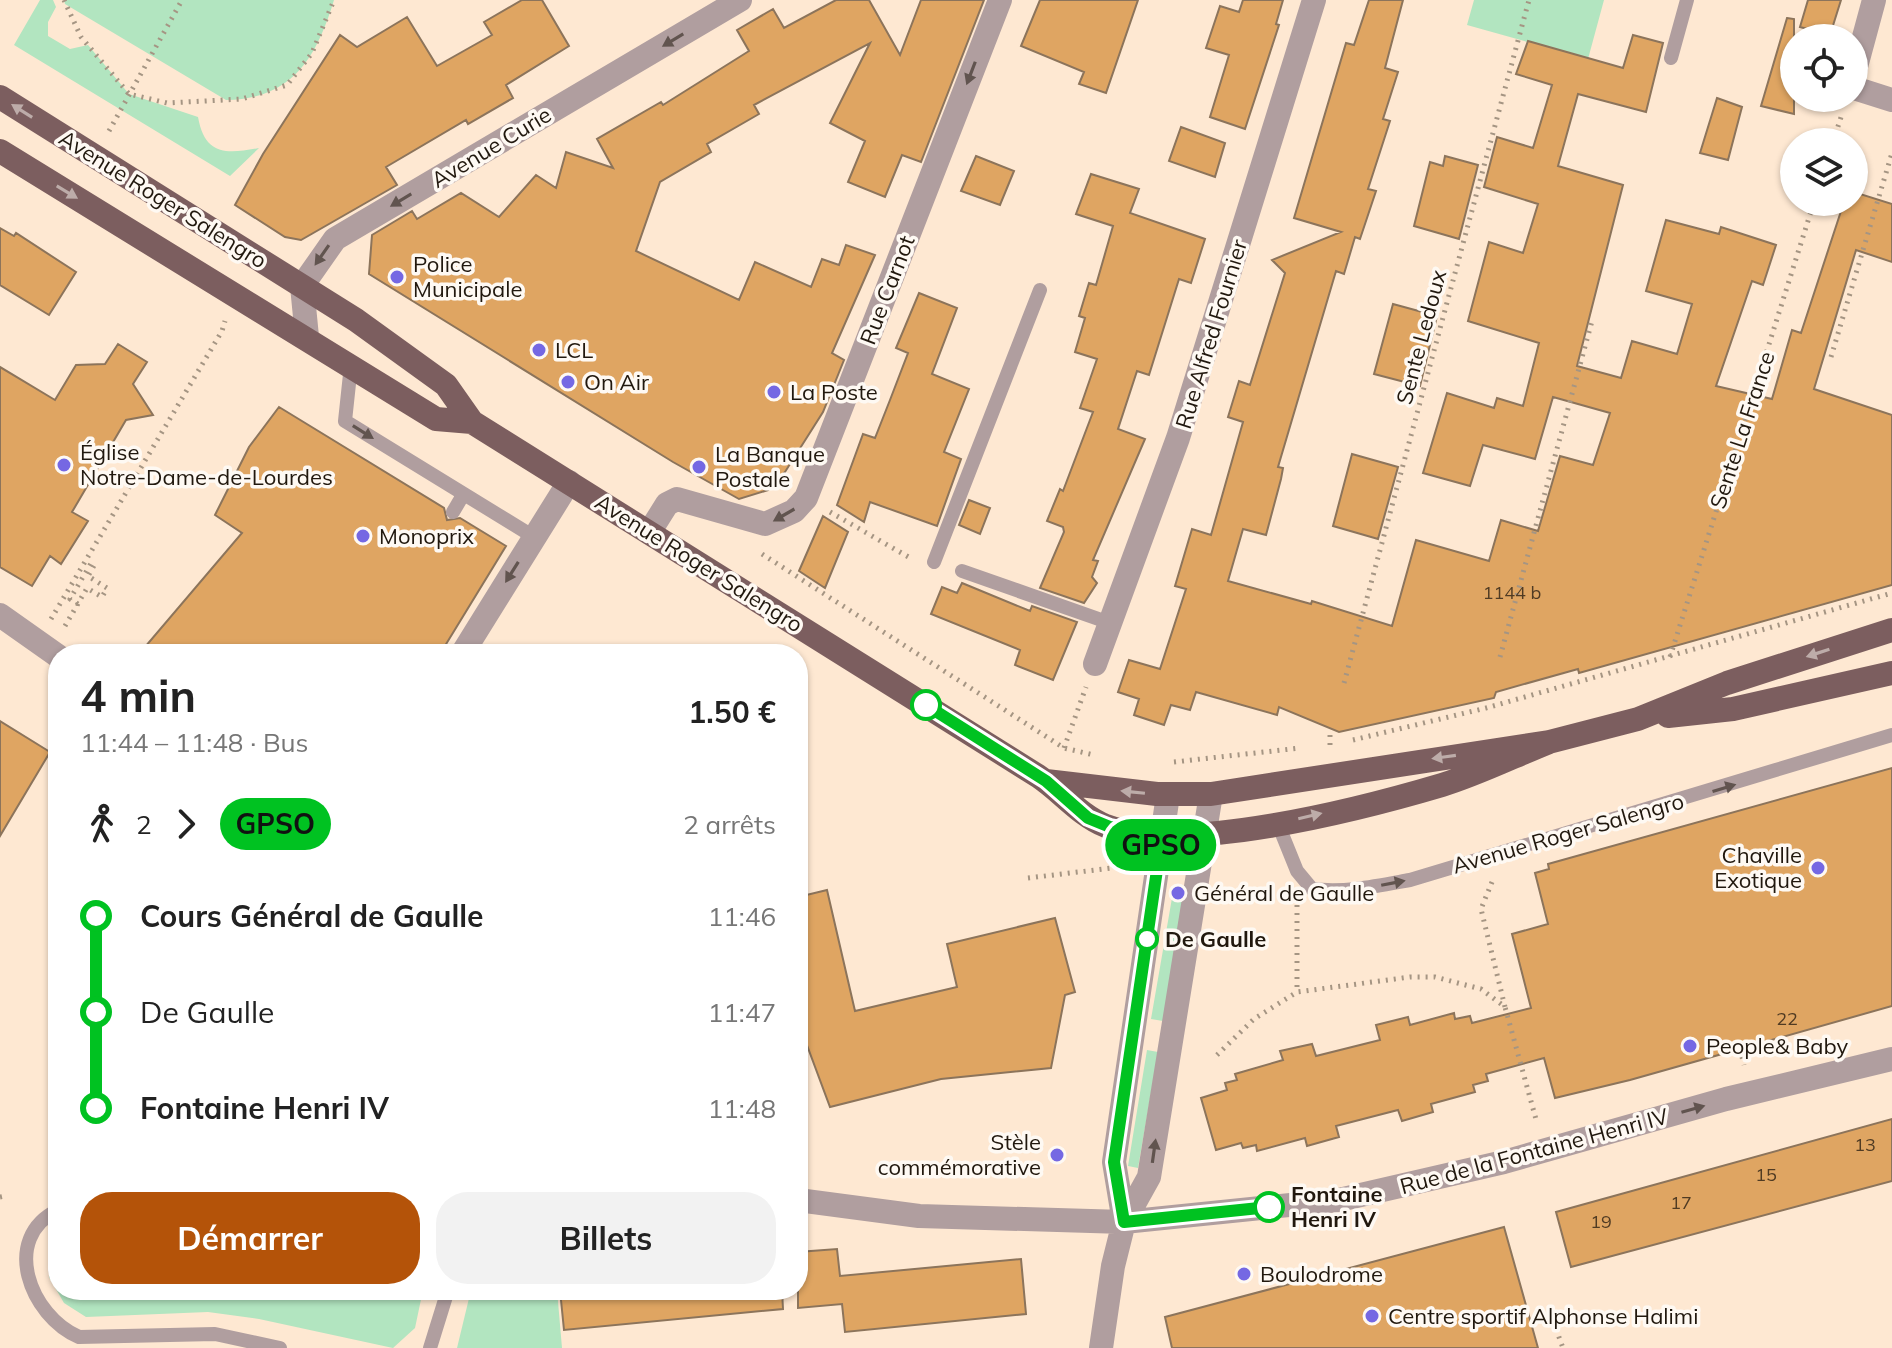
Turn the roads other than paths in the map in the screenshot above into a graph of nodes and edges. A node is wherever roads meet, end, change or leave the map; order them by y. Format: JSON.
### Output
{"nodes":[{"id":1,"x":1000,"y":0,"type":"edge"},
{"id":2,"x":1314,"y":0,"type":"edge"},
{"id":3,"x":1687,"y":0,"type":"edge"},
{"id":4,"x":1874,"y":0,"type":"edge"},
{"id":5,"x":724,"y":4,"type":"edge"},
{"id":6,"x":1868,"y":24,"type":"edge"},
{"id":7,"x":1671,"y":58,"type":"dead end"},
{"id":8,"x":1868,"y":92,"type":"edge"},
{"id":9,"x":0,"y":97,"type":"edge"},
{"id":10,"x":1892,"y":100,"type":"edge"},
{"id":11,"x":0,"y":151,"type":"edge"},
{"id":12,"x":302,"y":286,"type":"junction"},
{"id":13,"x":1040,"y":290,"type":"dead end"},
{"id":14,"x":307,"y":337,"type":"junction"},
{"id":15,"x":351,"y":365,"type":"junction"},
{"id":16,"x":472,"y":422,"type":"junction"},
{"id":17,"x":569,"y":482,"type":"junction"},
{"id":18,"x":463,"y":495,"type":"junction"},
{"id":19,"x":453,"y":512,"type":"dead end"},
{"id":20,"x":650,"y":531,"type":"junction"},
{"id":21,"x":534,"y":537,"type":"junction"},
{"id":22,"x":934,"y":562,"type":"road end"},
{"id":23,"x":962,"y":571,"type":"dead end"},
{"id":24,"x":0,"y":615,"type":"edge"},
{"id":25,"x":1110,"y":623,"type":"junction"},
{"id":26,"x":1892,"y":630,"type":"edge"},
{"id":27,"x":51,"y":644,"type":"edge"},
{"id":28,"x":468,"y":644,"type":"edge"},
{"id":29,"x":1095,"y":664,"type":"road end"},
{"id":30,"x":1892,"y":673,"type":"edge"},
{"id":31,"x":1638,"y":719,"type":"junction"},
{"id":32,"x":1892,"y":735,"type":"edge"},
{"id":33,"x":1549,"y":742,"type":"junction"},
{"id":34,"x":1046,"y":781,"type":"junction"},
{"id":35,"x":1211,"y":794,"type":"junction"},
{"id":36,"x":1168,"y":795,"type":"junction"},
{"id":37,"x":1278,"y":824,"type":"junction"},
{"id":38,"x":1205,"y":834,"type":"junction"},
{"id":39,"x":1162,"y":836,"type":"junction"},
{"id":40,"x":1892,"y":1059,"type":"edge"},
{"id":41,"x":808,"y":1201,"type":"edge"},
{"id":42,"x":48,"y":1217,"type":"edge"},
{"id":43,"x":1124,"y":1222,"type":"junction"},
{"id":44,"x":445,"y":1300,"type":"edge"},
{"id":45,"x":280,"y":1348,"type":"edge"},
{"id":46,"x":430,"y":1348,"type":"edge"},
{"id":47,"x":1101,"y":1348,"type":"edge"}],
"edges":[{"from":1,"to":20,"type":"street","name":"Rue Carnot","one_way":true},
{"from":2,"to":25,"type":"street","name":"Rue Alfred Fournier"},
{"from":3,"to":7,"type":"lane"},
{"from":4,"to":6,"type":"street"},
{"from":5,"to":12,"type":"street","name":"Avenue Curie","one_way":true},
{"from":8,"to":10,"type":"street"},
{"from":12,"to":9,"type":"main road","name":"Avenue Roger Salengro","one_way":true},
{"from":11,"to":14,"type":"main road","name":"Avenue Roger Salengro","one_way":true},
{"from":12,"to":14,"type":"street"},
{"from":12,"to":16,"type":"main road","name":"Avenue Roger Salengro"},
{"from":13,"to":22,"type":"lane"},
{"from":14,"to":15,"type":"main road","name":"Avenue Roger Salengro"},
{"from":15,"to":16,"type":"main road","name":"Avenue Roger Salengro"},
{"from":15,"to":18,"type":"lane","one_way":true},
{"from":16,"to":17,"type":"main road","name":"Avenue Roger Salengro"},
{"from":17,"to":20,"type":"main road","name":"Avenue Roger Salengro"},
{"from":17,"to":21,"type":"street"},
{"from":18,"to":19,"type":"lane"},
{"from":18,"to":21,"type":"lane"},
{"from":20,"to":34,"type":"main road","name":"Avenue Roger Salengro"},
{"from":21,"to":28,"type":"street","one_way":true},
{"from":23,"to":25,"type":"lane"},
{"from":24,"to":27,"type":"street"},
{"from":25,"to":29,"type":"street","name":"Rue Alfred Fournier"},
{"from":26,"to":31,"type":"main road","name":"Avenue Roger Salengro","one_way":true},
{"from":30,"to":31,"type":"main road","name":"Avenue Roger Salengro"},
{"from":31,"to":33,"type":"main road","name":"Avenue Roger Salengro"},
{"from":37,"to":32,"type":"lane","name":"Avenue Roger Salengro","one_way":true},
{"from":33,"to":35,"type":"main road","name":"Avenue Roger Salengro","one_way":true},
{"from":37,"to":33,"type":"main road","name":"Avenue Roger Salengro","one_way":true},
{"from":36,"to":34,"type":"main road","name":"Avenue Roger Salengro","one_way":true},
{"from":34,"to":39,"type":"main road","name":"Avenue Roger Salengro"},
{"from":35,"to":36,"type":"main road","name":"Avenue Roger Salengro"},
{"from":35,"to":38,"type":"street"},
{"from":36,"to":39,"type":"street"},
{"from":37,"to":38,"type":"main road","name":"Avenue Roger Salengro"},
{"from":38,"to":39,"type":"main road","name":"Avenue Roger Salengro"},
{"from":43,"to":38,"type":"street","one_way":true},
{"from":39,"to":43,"type":"street"},
{"from":43,"to":40,"type":"street","name":"Rue de la Fontaine Henri IV","one_way":true},
{"from":41,"to":43,"type":"street","name":"Rue de la Fontaine Henri IV"},
{"from":42,"to":45,"type":"lane"},
{"from":43,"to":47,"type":"street"},
{"from":44,"to":46,"type":"lane"}]}
